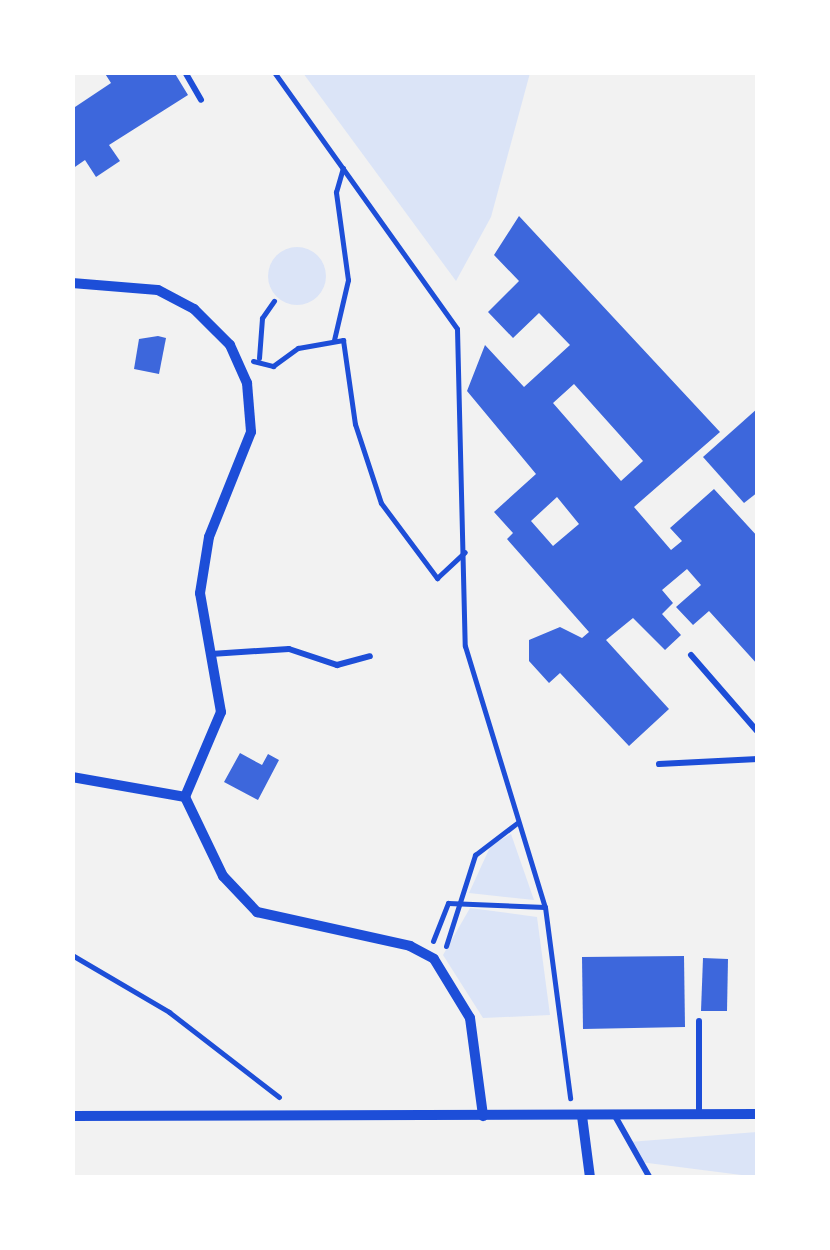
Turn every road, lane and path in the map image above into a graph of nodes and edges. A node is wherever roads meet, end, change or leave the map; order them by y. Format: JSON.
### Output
{"nodes":[{"id":1,"x":184,"y":72,"type":"edge"},
{"id":2,"x":274,"y":72,"type":"edge"},
{"id":3,"x":201,"y":100,"type":"dead end"},
{"id":4,"x":343,"y":168,"type":"junction"},
{"id":5,"x":72,"y":284,"type":"edge"},
{"id":6,"x":274,"y":301,"type":"dead end"},
{"id":7,"x":332,"y":342,"type":"junction"},
{"id":8,"x":260,"y":358,"type":"junction"},
{"id":9,"x":241,"y":366,"type":"junction"},
{"id":10,"x":466,"y":550,"type":"junction"},
{"id":11,"x":211,"y":654,"type":"junction"},
{"id":12,"x":690,"y":654,"type":"dead end"},
{"id":13,"x":370,"y":656,"type":"dead end"},
{"id":14,"x":758,"y":732,"type":"edge"},
{"id":15,"x":758,"y":759,"type":"edge"},
{"id":16,"x":659,"y":764,"type":"dead end"},
{"id":17,"x":72,"y":777,"type":"edge"},
{"id":18,"x":185,"y":796,"type":"junction"},
{"id":19,"x":517,"y":823,"type":"junction"},
{"id":20,"x":461,"y":900,"type":"junction"},
{"id":21,"x":545,"y":907,"type":"junction"},
{"id":22,"x":72,"y":956,"type":"edge"},
{"id":23,"x":434,"y":959,"type":"junction"},
{"id":24,"x":699,"y":1021,"type":"dead end"},
{"id":25,"x":297,"y":1112,"type":"junction"},
{"id":26,"x":758,"y":1114,"type":"edge"},
{"id":27,"x":699,"y":1115,"type":"junction"},
{"id":28,"x":72,"y":1116,"type":"edge"},
{"id":29,"x":483,"y":1116,"type":"junction"},
{"id":30,"x":577,"y":1116,"type":"junction"},
{"id":31,"x":615,"y":1116,"type":"junction"},
{"id":32,"x":590,"y":1178,"type":"edge"},
{"id":33,"x":650,"y":1178,"type":"edge"}],
"edges":[{"from":1,"to":3,"type":"lane"},
{"from":2,"to":4,"type":"path"},
{"from":4,"to":7,"type":"path"},
{"from":4,"to":10,"type":"path"},
{"from":5,"to":9,"type":"street"},
{"from":6,"to":8,"type":"path"},
{"from":7,"to":8,"type":"path"},
{"from":7,"to":10,"type":"path"},
{"from":8,"to":9,"type":"path"},
{"from":9,"to":11,"type":"street"},
{"from":10,"to":19,"type":"path"},
{"from":11,"to":13,"type":"lane"},
{"from":11,"to":18,"type":"street"},
{"from":12,"to":14,"type":"lane"},
{"from":15,"to":16,"type":"lane"},
{"from":17,"to":18,"type":"street"},
{"from":18,"to":23,"type":"street"},
{"from":19,"to":20,"type":"path"},
{"from":19,"to":21,"type":"path"},
{"from":20,"to":21,"type":"path"},
{"from":20,"to":23,"type":"path"},
{"from":20,"to":23,"type":"path"},
{"from":21,"to":30,"type":"path"},
{"from":22,"to":25,"type":"path"},
{"from":23,"to":29,"type":"street"},
{"from":24,"to":27,"type":"lane"},
{"from":25,"to":28,"type":"street"},
{"from":25,"to":29,"type":"street"},
{"from":26,"to":27,"type":"street"},
{"from":27,"to":31,"type":"street"},
{"from":29,"to":30,"type":"street"},
{"from":30,"to":31,"type":"street"},
{"from":30,"to":32,"type":"street"},
{"from":31,"to":33,"type":"lane"}]}
